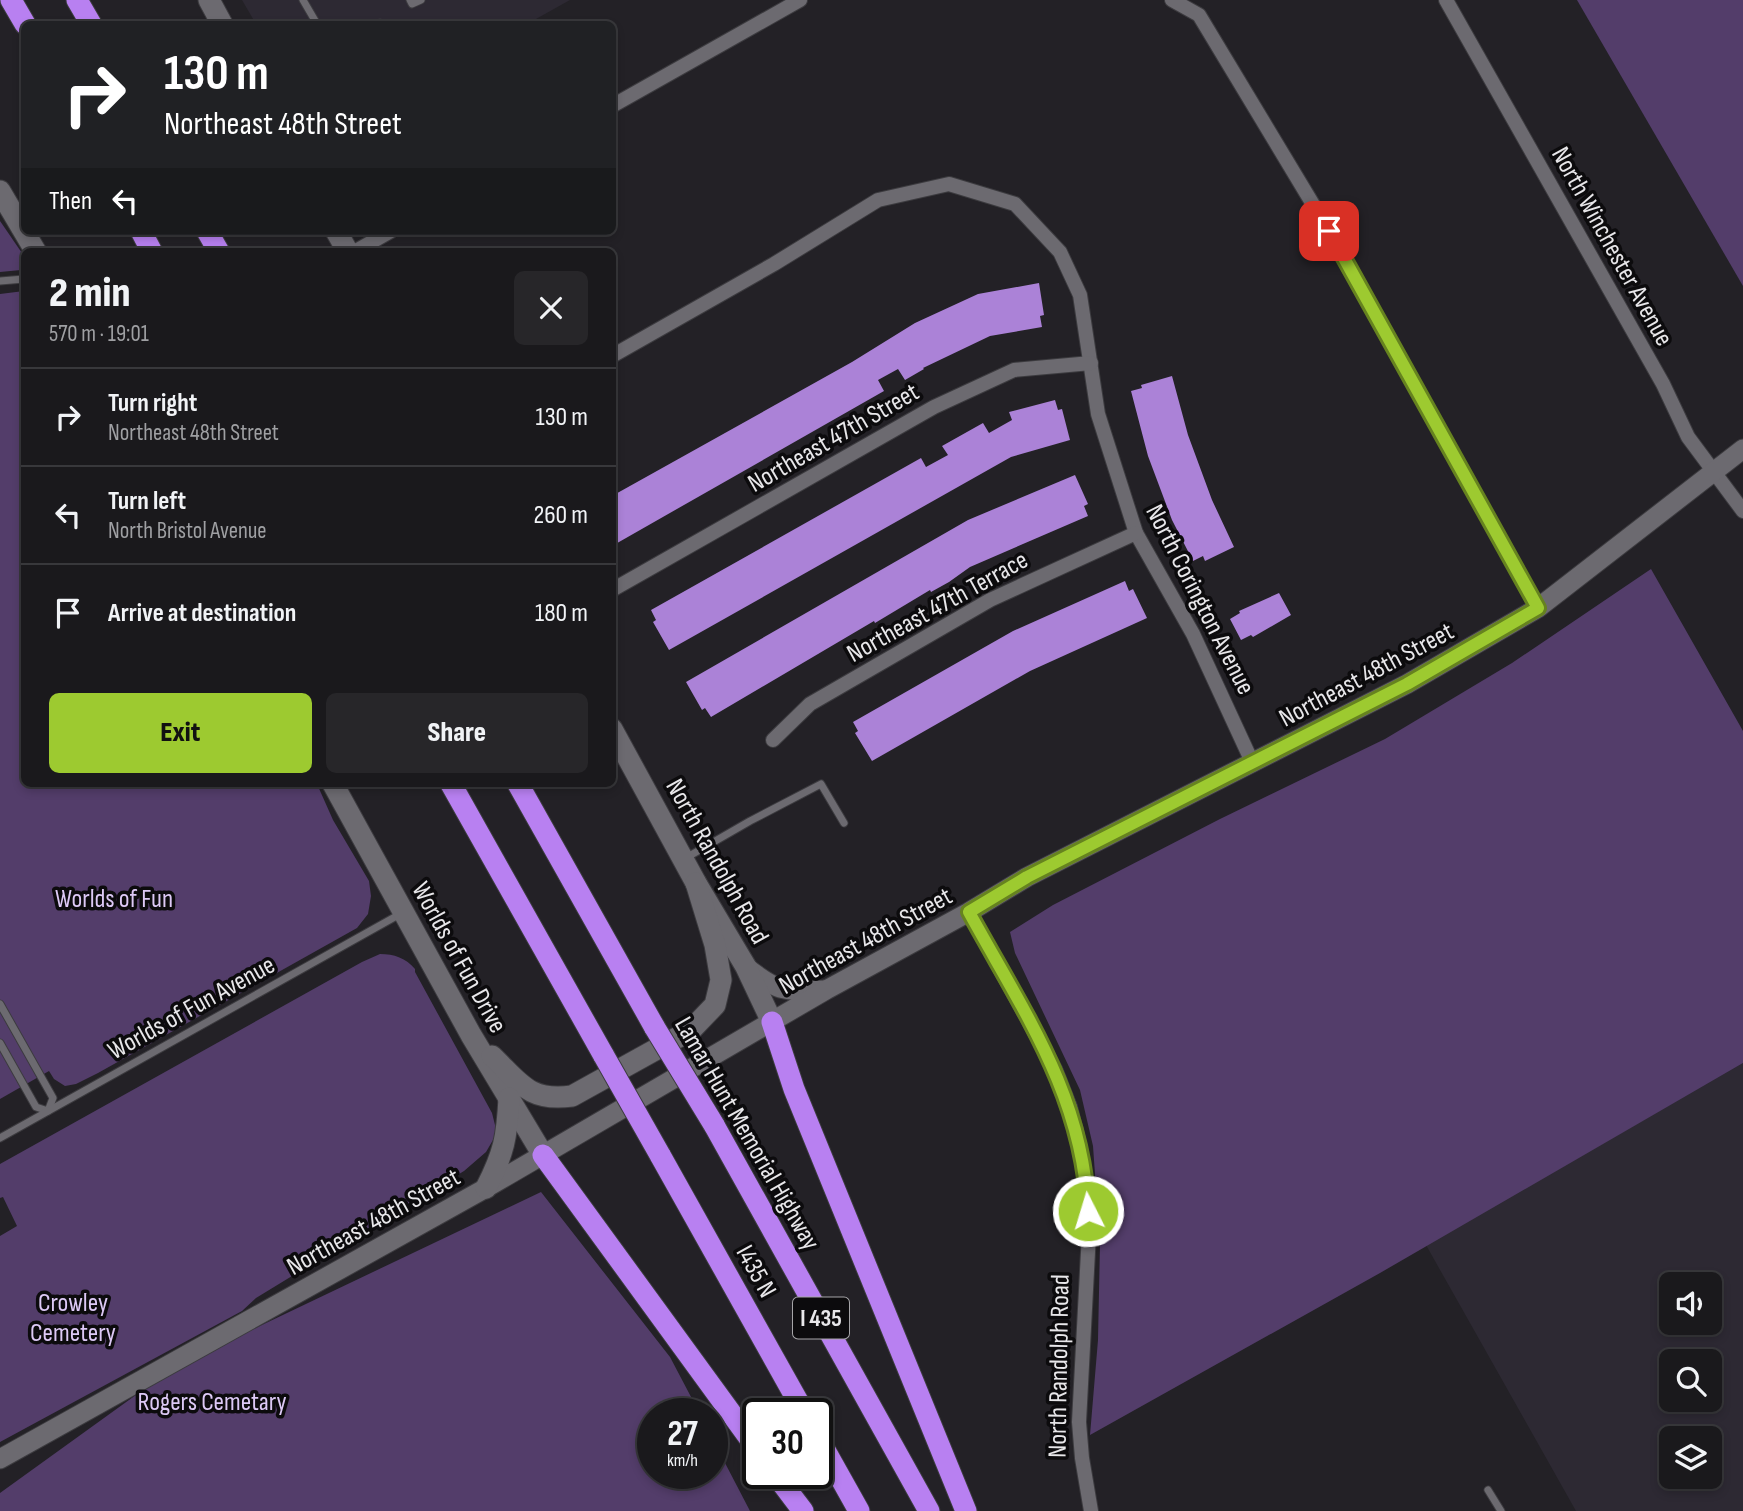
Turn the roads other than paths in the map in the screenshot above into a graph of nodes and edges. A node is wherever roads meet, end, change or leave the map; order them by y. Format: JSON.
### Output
{"nodes":[{"id":1,"x":11,"y":0,"type":"edge"},
{"id":2,"x":77,"y":0,"type":"edge"},
{"id":3,"x":209,"y":0,"type":"edge"},
{"id":4,"x":303,"y":0,"type":"edge"},
{"id":5,"x":410,"y":0,"type":"edge"},
{"id":6,"x":421,"y":0,"type":"edge"},
{"id":7,"x":800,"y":0,"type":"edge"},
{"id":8,"x":1172,"y":0,"type":"edge"},
{"id":9,"x":1446,"y":0,"type":"edge"},
{"id":10,"x":22,"y":21,"type":"edge"},
{"id":11,"x":88,"y":21,"type":"edge"},
{"id":12,"x":220,"y":21,"type":"edge"},
{"id":13,"x":315,"y":21,"type":"edge"},
{"id":14,"x":616,"y":104,"type":"edge"},
{"id":15,"x":0,"y":191,"type":"edge"},
{"id":16,"x":21,"y":227,"type":"edge"},
{"id":17,"x":384,"y":235,"type":"edge"},
{"id":18,"x":361,"y":248,"type":"edge"},
{"id":19,"x":21,"y":279,"type":"edge"},
{"id":20,"x":0,"y":281,"type":"edge"},
{"id":21,"x":616,"y":354,"type":"edge"},
{"id":22,"x":1091,"y":363,"type":"junction"},
{"id":23,"x":1743,"y":449,"type":"edge"},
{"id":24,"x":1714,"y":474,"type":"junction"},
{"id":25,"x":1743,"y":511,"type":"edge"},
{"id":26,"x":1136,"y":533,"type":"junction"},
{"id":27,"x":616,"y":588,"type":"edge"},
{"id":28,"x":1538,"y":608,"type":"junction"},
{"id":29,"x":616,"y":736,"type":"edge"},
{"id":30,"x":773,"y":740,"type":"dead end"},
{"id":31,"x":1253,"y":764,"type":"junction"},
{"id":32,"x":335,"y":787,"type":"edge"},
{"id":33,"x":453,"y":787,"type":"edge"},
{"id":34,"x":520,"y":787,"type":"edge"},
{"id":35,"x":844,"y":823,"type":"dead end"},
{"id":36,"x":683,"y":859,"type":"junction"},
{"id":37,"x":696,"y":883,"type":"junction"},
{"id":38,"x":969,"y":912,"type":"junction"},
{"id":39,"x":402,"y":913,"type":"junction"},
{"id":40,"x":746,"y":967,"type":"junction"},
{"id":41,"x":826,"y":990,"type":"junction"},
{"id":42,"x":0,"y":1004,"type":"edge"},
{"id":43,"x":772,"y":1022,"type":"junction"},
{"id":44,"x":471,"y":1035,"type":"junction"},
{"id":45,"x":0,"y":1043,"type":"edge"},
{"id":46,"x":509,"y":1098,"type":"junction"},
{"id":47,"x":48,"y":1111,"type":"junction"},
{"id":48,"x":0,"y":1138,"type":"edge"},
{"id":49,"x":543,"y":1155,"type":"junction"},
{"id":50,"x":486,"y":1188,"type":"junction"},
{"id":51,"x":796,"y":1398,"type":"edge"},
{"id":52,"x":742,"y":1428,"type":"edge"},
{"id":53,"x":0,"y":1459,"type":"edge"},
{"id":54,"x":833,"y":1465,"type":"edge"},
{"id":55,"x":786,"y":1489,"type":"edge"},
{"id":56,"x":1488,"y":1490,"type":"dead end"},
{"id":57,"x":803,"y":1511,"type":"edge"},
{"id":58,"x":859,"y":1511,"type":"edge"},
{"id":59,"x":929,"y":1511,"type":"edge"},
{"id":60,"x":966,"y":1511,"type":"edge"},
{"id":61,"x":1091,"y":1511,"type":"edge"},
{"id":62,"x":1501,"y":1511,"type":"edge"}],
"edges":[{"from":1,"to":10,"type":"highway"},
{"from":2,"to":11,"type":"highway"},
{"from":3,"to":12,"type":"main road"},
{"from":4,"to":13,"type":"lane"},
{"from":5,"to":6,"type":"lane"},
{"from":7,"to":14,"type":"street"},
{"from":8,"to":28,"type":"street"},
{"from":9,"to":24,"type":"street","name":"North Winchester Avenue"},
{"from":15,"to":16,"type":"main road"},
{"from":17,"to":18,"type":"street"},
{"from":19,"to":20,"type":"lane"},
{"from":21,"to":22,"type":"street","name":"North Corington Avenue"},
{"from":22,"to":26,"type":"street","name":"North Corington Avenue"},
{"from":22,"to":27,"type":"street","name":"Northeast 47th Street"},
{"from":23,"to":24,"type":"street","name":"Northeast 48th Street"},
{"from":24,"to":25,"type":"street","name":"North Winchester Avenue"},
{"from":24,"to":28,"type":"street","name":"Northeast 48th Street"},
{"from":26,"to":30,"type":"street","name":"Northeast 47th Terrace"},
{"from":26,"to":31,"type":"street","name":"North Corington Avenue"},
{"from":28,"to":31,"type":"street","name":"Northeast 48th Street"},
{"from":29,"to":36,"type":"main road","name":"North Randolph Road"},
{"from":31,"to":38,"type":"street","name":"Northeast 48th Street"},
{"from":32,"to":39,"type":"main road","name":"Worlds of Fun Drive"},
{"from":33,"to":51,"type":"highway","name":"I435 N","number":"I 435","bridge":true},
{"from":34,"to":59,"type":"highway","name":"Lamar Hunt Memorial Highway","number":"I 435","bridge":true},
{"from":35,"to":36,"type":"lane"},
{"from":36,"to":37,"type":"main road","name":"North Randolph Road"},
{"from":37,"to":40,"type":"main road","name":"North Randolph Road"},
{"from":37,"to":44,"type":"main road"},
{"from":38,"to":41,"type":"street","name":"Northeast 48th Street"},
{"from":38,"to":61,"type":"street","name":"North Randolph Road"},
{"from":39,"to":44,"type":"main road","name":"Worlds of Fun Drive"},
{"from":39,"to":47,"type":"lane","name":"Worlds of Fun Avenue"},
{"from":40,"to":41,"type":"street"},
{"from":40,"to":43,"type":"main road","name":"North Randolph Road"},
{"from":41,"to":43,"type":"street","name":"Northeast 48th Street"},
{"from":42,"to":47,"type":"lane"},
{"from":43,"to":49,"type":"street","name":"Northeast 48th Street"},
{"from":43,"to":60,"type":"highway"},
{"from":44,"to":46,"type":"main road","name":"Worlds of Fun Drive"},
{"from":45,"to":47,"type":"lane"},
{"from":46,"to":49,"type":"main road","name":"Worlds of Fun Drive"},
{"from":46,"to":50,"type":"main road"},
{"from":47,"to":48,"type":"lane","name":"Worlds of Fun Avenue"},
{"from":49,"to":50,"type":"street","name":"Northeast 48th Street"},
{"from":49,"to":52,"type":"highway"},
{"from":50,"to":53,"type":"street","name":"Northeast 48th Street"},
{"from":54,"to":58,"type":"highway"},
{"from":55,"to":57,"type":"highway"},
{"from":56,"to":62,"type":"lane"}]}
